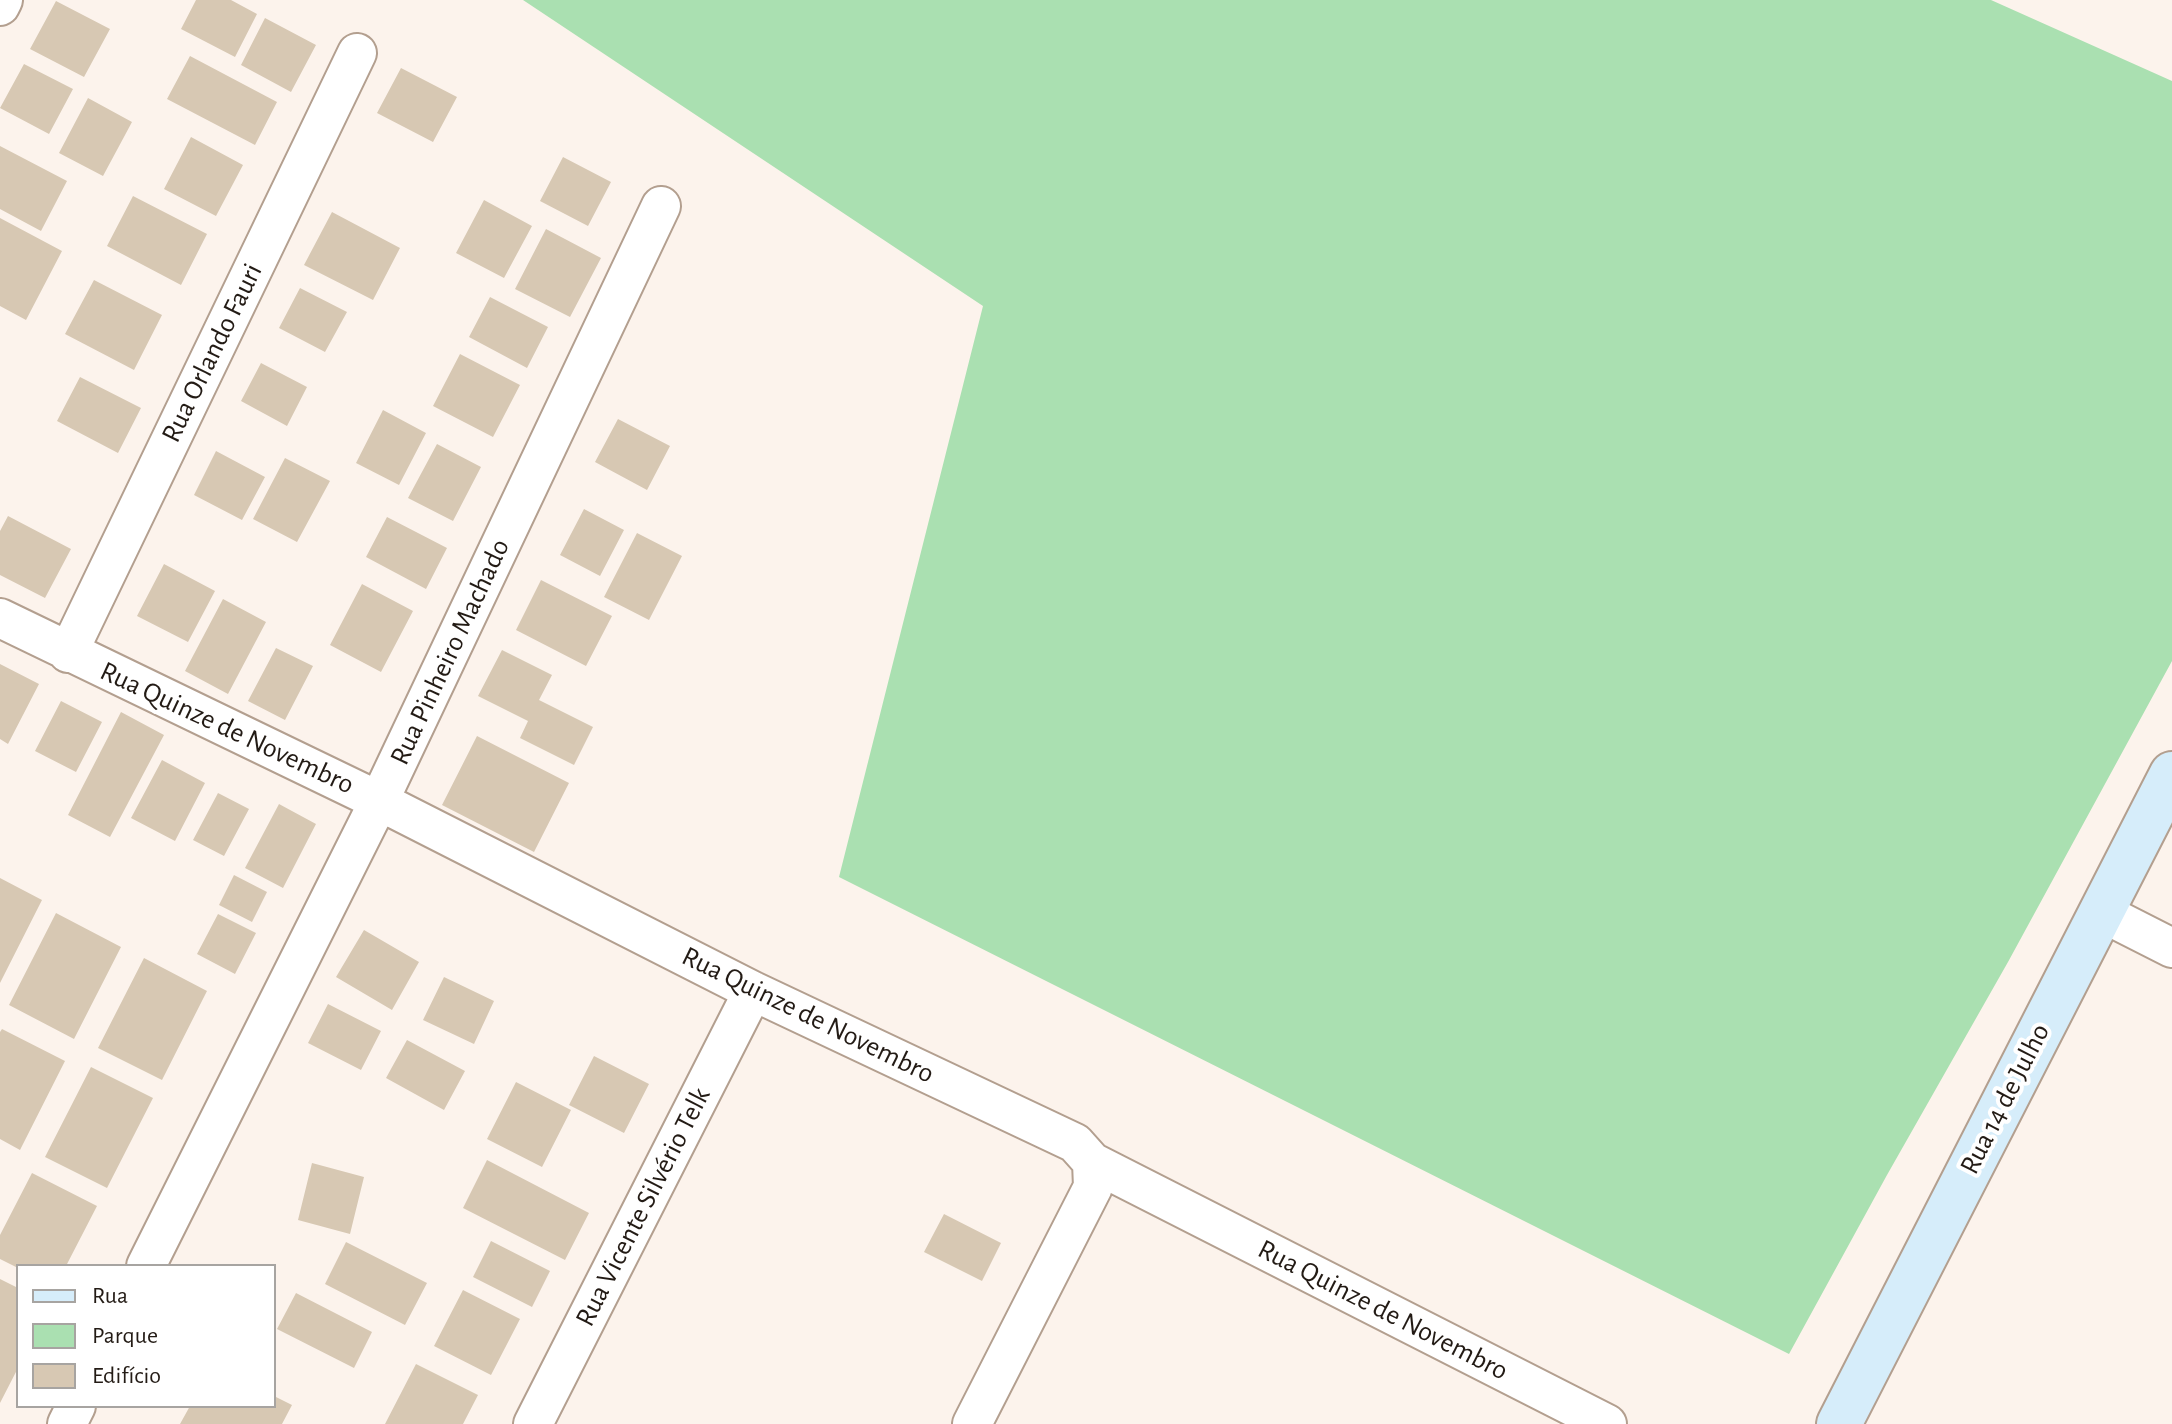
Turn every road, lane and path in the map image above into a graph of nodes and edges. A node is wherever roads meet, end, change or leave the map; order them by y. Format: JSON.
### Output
{"nodes":[{"id":1,"x":3,"y":0,"type":"edge"},
{"id":2,"x":0,"y":6,"type":"edge"},
{"id":3,"x":357,"y":53,"type":"dead end"},
{"id":4,"x":661,"y":206,"type":"dead end"},
{"id":5,"x":0,"y":618,"type":"edge"},
{"id":6,"x":68,"y":653,"type":"junction"},
{"id":7,"x":2172,"y":774,"type":"edge"},
{"id":8,"x":379,"y":801,"type":"junction"},
{"id":9,"x":2101,"y":912,"type":"junction"},
{"id":10,"x":2172,"y":948,"type":"edge"},
{"id":11,"x":753,"y":991,"type":"junction"},
{"id":12,"x":1092,"y":1162,"type":"junction"},
{"id":13,"x":147,"y":1264,"type":"edge"},
{"id":14,"x":533,"y":1424,"type":"edge"},
{"id":15,"x":972,"y":1424,"type":"edge"},
{"id":16,"x":1607,"y":1424,"type":"edge"},
{"id":17,"x":1839,"y":1424,"type":"edge"}],
"edges":[{"from":1,"to":2,"type":"street"},
{"from":3,"to":6,"type":"street","name":"Rua Orlando Fauri"},
{"from":4,"to":8,"type":"street","name":"Rua Pinheiro Machado"},
{"from":5,"to":6,"type":"street","name":"Rua Quinze de Novembro"},
{"from":6,"to":8,"type":"street","name":"Rua Quinze de Novembro"},
{"from":7,"to":9,"type":"street","name":"Rua 14 de Julho"},
{"from":8,"to":11,"type":"street","name":"Rua Quinze de Novembro"},
{"from":8,"to":13,"type":"street","name":"Rua Pinheiro Machado"},
{"from":9,"to":10,"type":"street"},
{"from":9,"to":17,"type":"street","name":"Rua 14 de Julho"},
{"from":11,"to":12,"type":"street","name":"Rua Quinze de Novembro"},
{"from":11,"to":14,"type":"street","name":"Rua Vicente Silvério Telk"},
{"from":12,"to":15,"type":"street"},
{"from":12,"to":16,"type":"street","name":"Rua Quinze de Novembro"}]}
